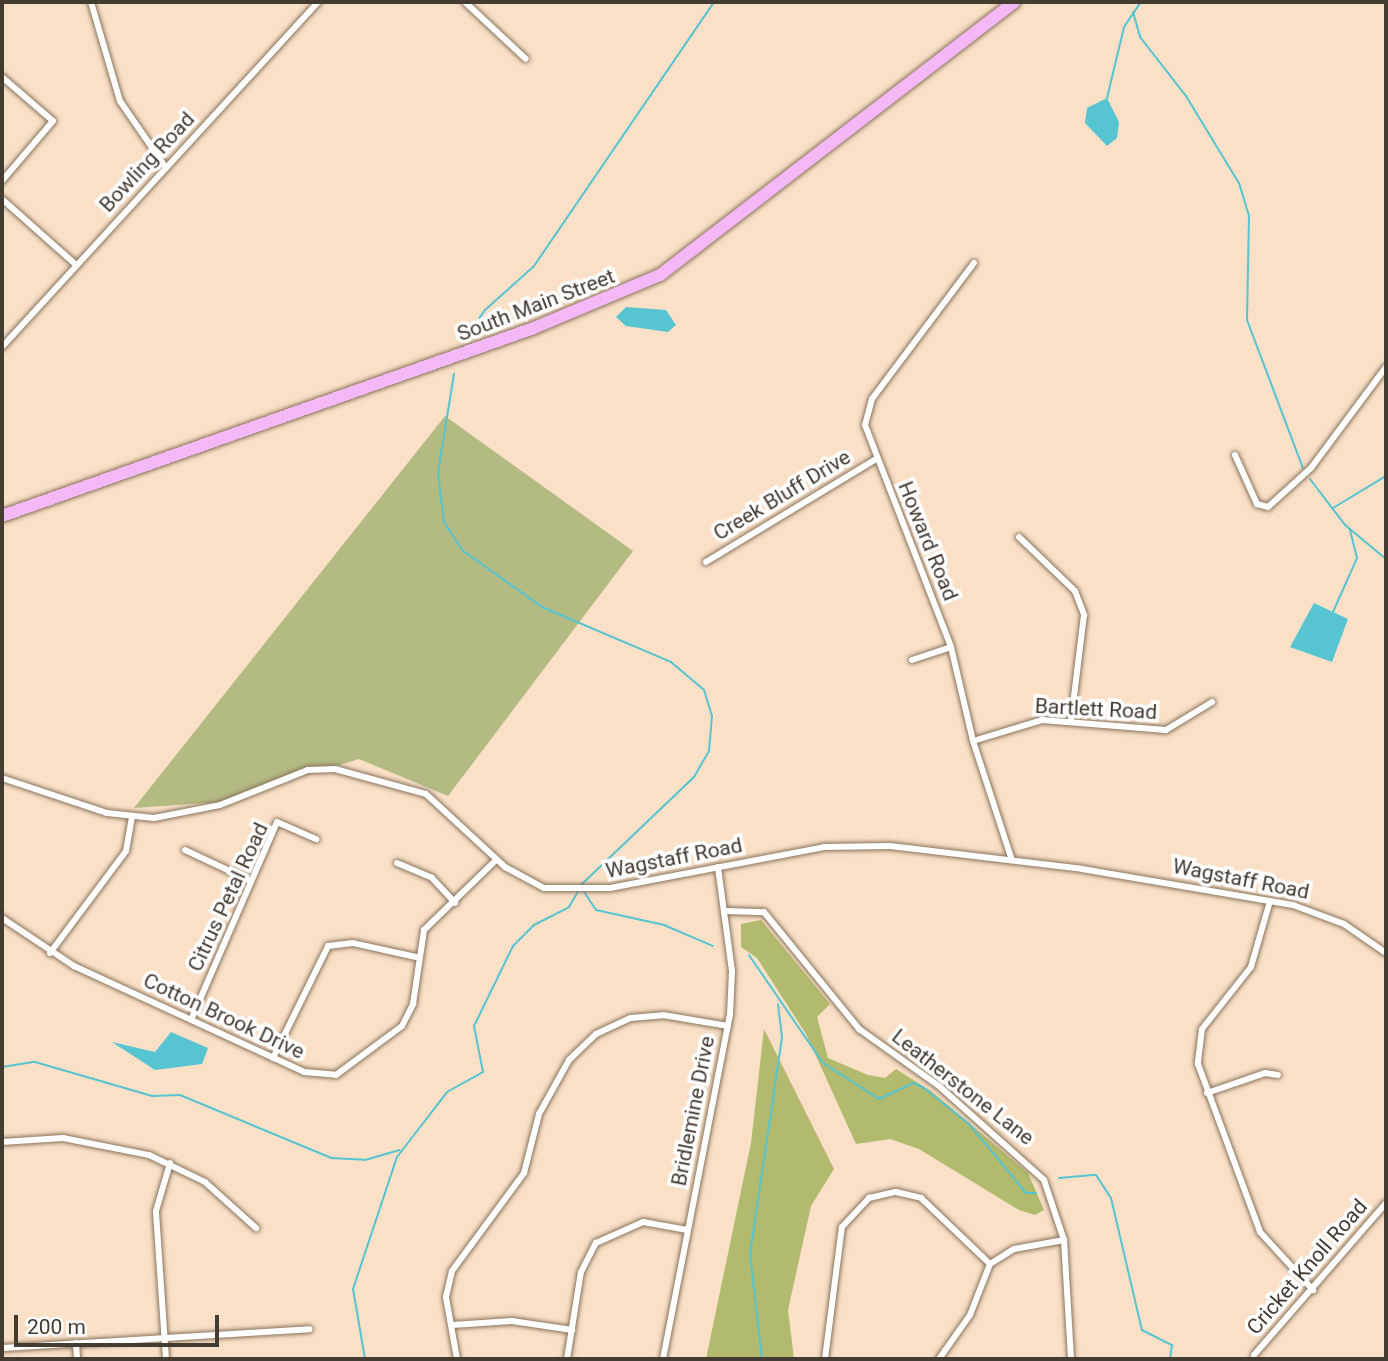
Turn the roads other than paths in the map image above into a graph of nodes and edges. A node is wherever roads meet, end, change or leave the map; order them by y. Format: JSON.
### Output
{"nodes":[{"id":1,"x":91,"y":2,"type":"edge"},
{"id":2,"x":318,"y":2,"type":"edge"},
{"id":3,"x":465,"y":2,"type":"edge"},
{"id":4,"x":1014,"y":2,"type":"edge"},
{"id":5,"x":526,"y":60,"type":"dead end"},
{"id":6,"x":2,"y":77,"type":"edge"},
{"id":7,"x":166,"y":168,"type":"junction"},
{"id":8,"x":2,"y":181,"type":"edge"},
{"id":9,"x":2,"y":199,"type":"edge"},
{"id":10,"x":974,"y":263,"type":"dead end"},
{"id":11,"x":76,"y":265,"type":"junction"},
{"id":12,"x":2,"y":347,"type":"edge"},
{"id":13,"x":1386,"y":367,"type":"edge"},
{"id":14,"x":1235,"y":455,"type":"dead end"},
{"id":15,"x":876,"y":458,"type":"junction"},
{"id":16,"x":2,"y":516,"type":"edge"},
{"id":17,"x":1019,"y":537,"type":"dead end"},
{"id":18,"x":706,"y":562,"type":"dead end"},
{"id":19,"x":951,"y":647,"type":"junction"},
{"id":20,"x":912,"y":660,"type":"dead end"},
{"id":21,"x":1212,"y":702,"type":"dead end"},
{"id":22,"x":1070,"y":721,"type":"junction"},
{"id":23,"x":973,"y":741,"type":"junction"},
{"id":24,"x":2,"y":778,"type":"edge"},
{"id":25,"x":132,"y":817,"type":"junction"},
{"id":26,"x":316,"y":839,"type":"dead end"},
{"id":27,"x":185,"y":850,"type":"dead end"},
{"id":28,"x":496,"y":860,"type":"junction"},
{"id":29,"x":1012,"y":860,"type":"junction"},
{"id":30,"x":397,"y":863,"type":"dead end"},
{"id":31,"x":718,"y":867,"type":"junction"},
{"id":32,"x":251,"y":881,"type":"junction"},
{"id":33,"x":1270,"y":901,"type":"junction"},
{"id":34,"x":455,"y":903,"type":"junction"},
{"id":35,"x":727,"y":911,"type":"junction"},
{"id":36,"x":2,"y":918,"type":"edge"},
{"id":37,"x":50,"y":953,"type":"junction"},
{"id":38,"x":1386,"y":953,"type":"edge"},
{"id":39,"x":416,"y":957,"type":"junction"},
{"id":40,"x":191,"y":1020,"type":"junction"},
{"id":41,"x":728,"y":1027,"type":"junction"},
{"id":42,"x":273,"y":1058,"type":"junction"},
{"id":43,"x":1278,"y":1075,"type":"dead end"},
{"id":44,"x":1207,"y":1093,"type":"junction"},
{"id":45,"x":2,"y":1142,"type":"edge"},
{"id":46,"x":170,"y":1163,"type":"junction"},
{"id":47,"x":1386,"y":1203,"type":"edge"},
{"id":48,"x":256,"y":1228,"type":"dead end"},
{"id":49,"x":687,"y":1230,"type":"junction"},
{"id":50,"x":1064,"y":1240,"type":"junction"},
{"id":51,"x":990,"y":1264,"type":"junction"},
{"id":52,"x":1313,"y":1290,"type":"junction"},
{"id":53,"x":452,"y":1325,"type":"junction"},
{"id":54,"x":309,"y":1329,"type":"dead end"},
{"id":55,"x":572,"y":1330,"type":"junction"},
{"id":56,"x":164,"y":1337,"type":"junction"},
{"id":57,"x":76,"y":1343,"type":"junction"},
{"id":58,"x":2,"y":1348,"type":"edge"},
{"id":59,"x":1254,"y":1355,"type":"dead end"},
{"id":60,"x":77,"y":1359,"type":"edge"},
{"id":61,"x":166,"y":1359,"type":"edge"},
{"id":62,"x":457,"y":1359,"type":"edge"},
{"id":63,"x":567,"y":1359,"type":"edge"},
{"id":64,"x":663,"y":1359,"type":"edge"},
{"id":65,"x":825,"y":1359,"type":"edge"},
{"id":66,"x":939,"y":1359,"type":"edge"},
{"id":67,"x":1072,"y":1359,"type":"edge"}],
"edges":[{"from":1,"to":7,"type":"street"},
{"from":2,"to":7,"type":"street","name":"Bowling Road"},
{"from":3,"to":5,"type":"street"},
{"from":4,"to":16,"type":"highway","name":"South Main Street"},
{"from":6,"to":8,"type":"street"},
{"from":7,"to":11,"type":"street","name":"Bowling Road"},
{"from":9,"to":11,"type":"street"},
{"from":10,"to":15,"type":"street","name":"Howard Road"},
{"from":11,"to":12,"type":"street","name":"Bowling Road"},
{"from":13,"to":14,"type":"street"},
{"from":15,"to":18,"type":"street","name":"Creek Bluff Drive"},
{"from":15,"to":19,"type":"street","name":"Howard Road"},
{"from":17,"to":22,"type":"street"},
{"from":19,"to":20,"type":"street"},
{"from":19,"to":23,"type":"street","name":"Howard Road"},
{"from":21,"to":22,"type":"street","name":"Bartlett Road"},
{"from":22,"to":23,"type":"street","name":"Bartlett Road"},
{"from":23,"to":29,"type":"street","name":"Howard Road"},
{"from":24,"to":25,"type":"street","name":"Wagstaff Road"},
{"from":25,"to":28,"type":"street","name":"Wagstaff Road"},
{"from":25,"to":37,"type":"street"},
{"from":26,"to":32,"type":"street","name":"Citrus Petal Road"},
{"from":27,"to":32,"type":"street"},
{"from":28,"to":31,"type":"street","name":"Wagstaff Road"},
{"from":28,"to":34,"type":"street","name":"Cotton Brook Drive"},
{"from":29,"to":31,"type":"street","name":"Wagstaff Road"},
{"from":29,"to":33,"type":"street","name":"Wagstaff Road"},
{"from":30,"to":34,"type":"street"},
{"from":31,"to":35,"type":"street","name":"Bridlemine Drive"},
{"from":32,"to":40,"type":"street","name":"Citrus Petal Road"},
{"from":33,"to":38,"type":"street","name":"Wagstaff Road"},
{"from":33,"to":44,"type":"street"},
{"from":34,"to":39,"type":"street","name":"Cotton Brook Drive"},
{"from":35,"to":41,"type":"street","name":"Bridlemine Drive"},
{"from":35,"to":50,"type":"street","name":"Leatherstone Lane"},
{"from":36,"to":37,"type":"street","name":"Cotton Brook Drive"},
{"from":37,"to":40,"type":"street","name":"Cotton Brook Drive"},
{"from":39,"to":42,"type":"street"},
{"from":39,"to":42,"type":"street","name":"Cotton Brook Drive"},
{"from":40,"to":42,"type":"street","name":"Cotton Brook Drive"},
{"from":41,"to":49,"type":"street","name":"Bridlemine Drive"},
{"from":41,"to":53,"type":"street"},
{"from":43,"to":44,"type":"street"},
{"from":44,"to":52,"type":"street"},
{"from":45,"to":46,"type":"street"},
{"from":46,"to":48,"type":"street"},
{"from":46,"to":56,"type":"street"},
{"from":47,"to":52,"type":"street","name":"Cricket Knoll Road"},
{"from":49,"to":55,"type":"street"},
{"from":49,"to":64,"type":"street","name":"Bridlemine Drive"},
{"from":50,"to":51,"type":"street"},
{"from":50,"to":67,"type":"street","name":"Leatherstone Lane"},
{"from":51,"to":65,"type":"street"},
{"from":51,"to":66,"type":"street"},
{"from":52,"to":59,"type":"street","name":"Cricket Knoll Road"},
{"from":53,"to":55,"type":"street"},
{"from":53,"to":62,"type":"street"},
{"from":54,"to":56,"type":"street"},
{"from":55,"to":63,"type":"street"},
{"from":56,"to":57,"type":"street"},
{"from":56,"to":61,"type":"street"},
{"from":57,"to":58,"type":"street"},
{"from":57,"to":60,"type":"street"}]}
